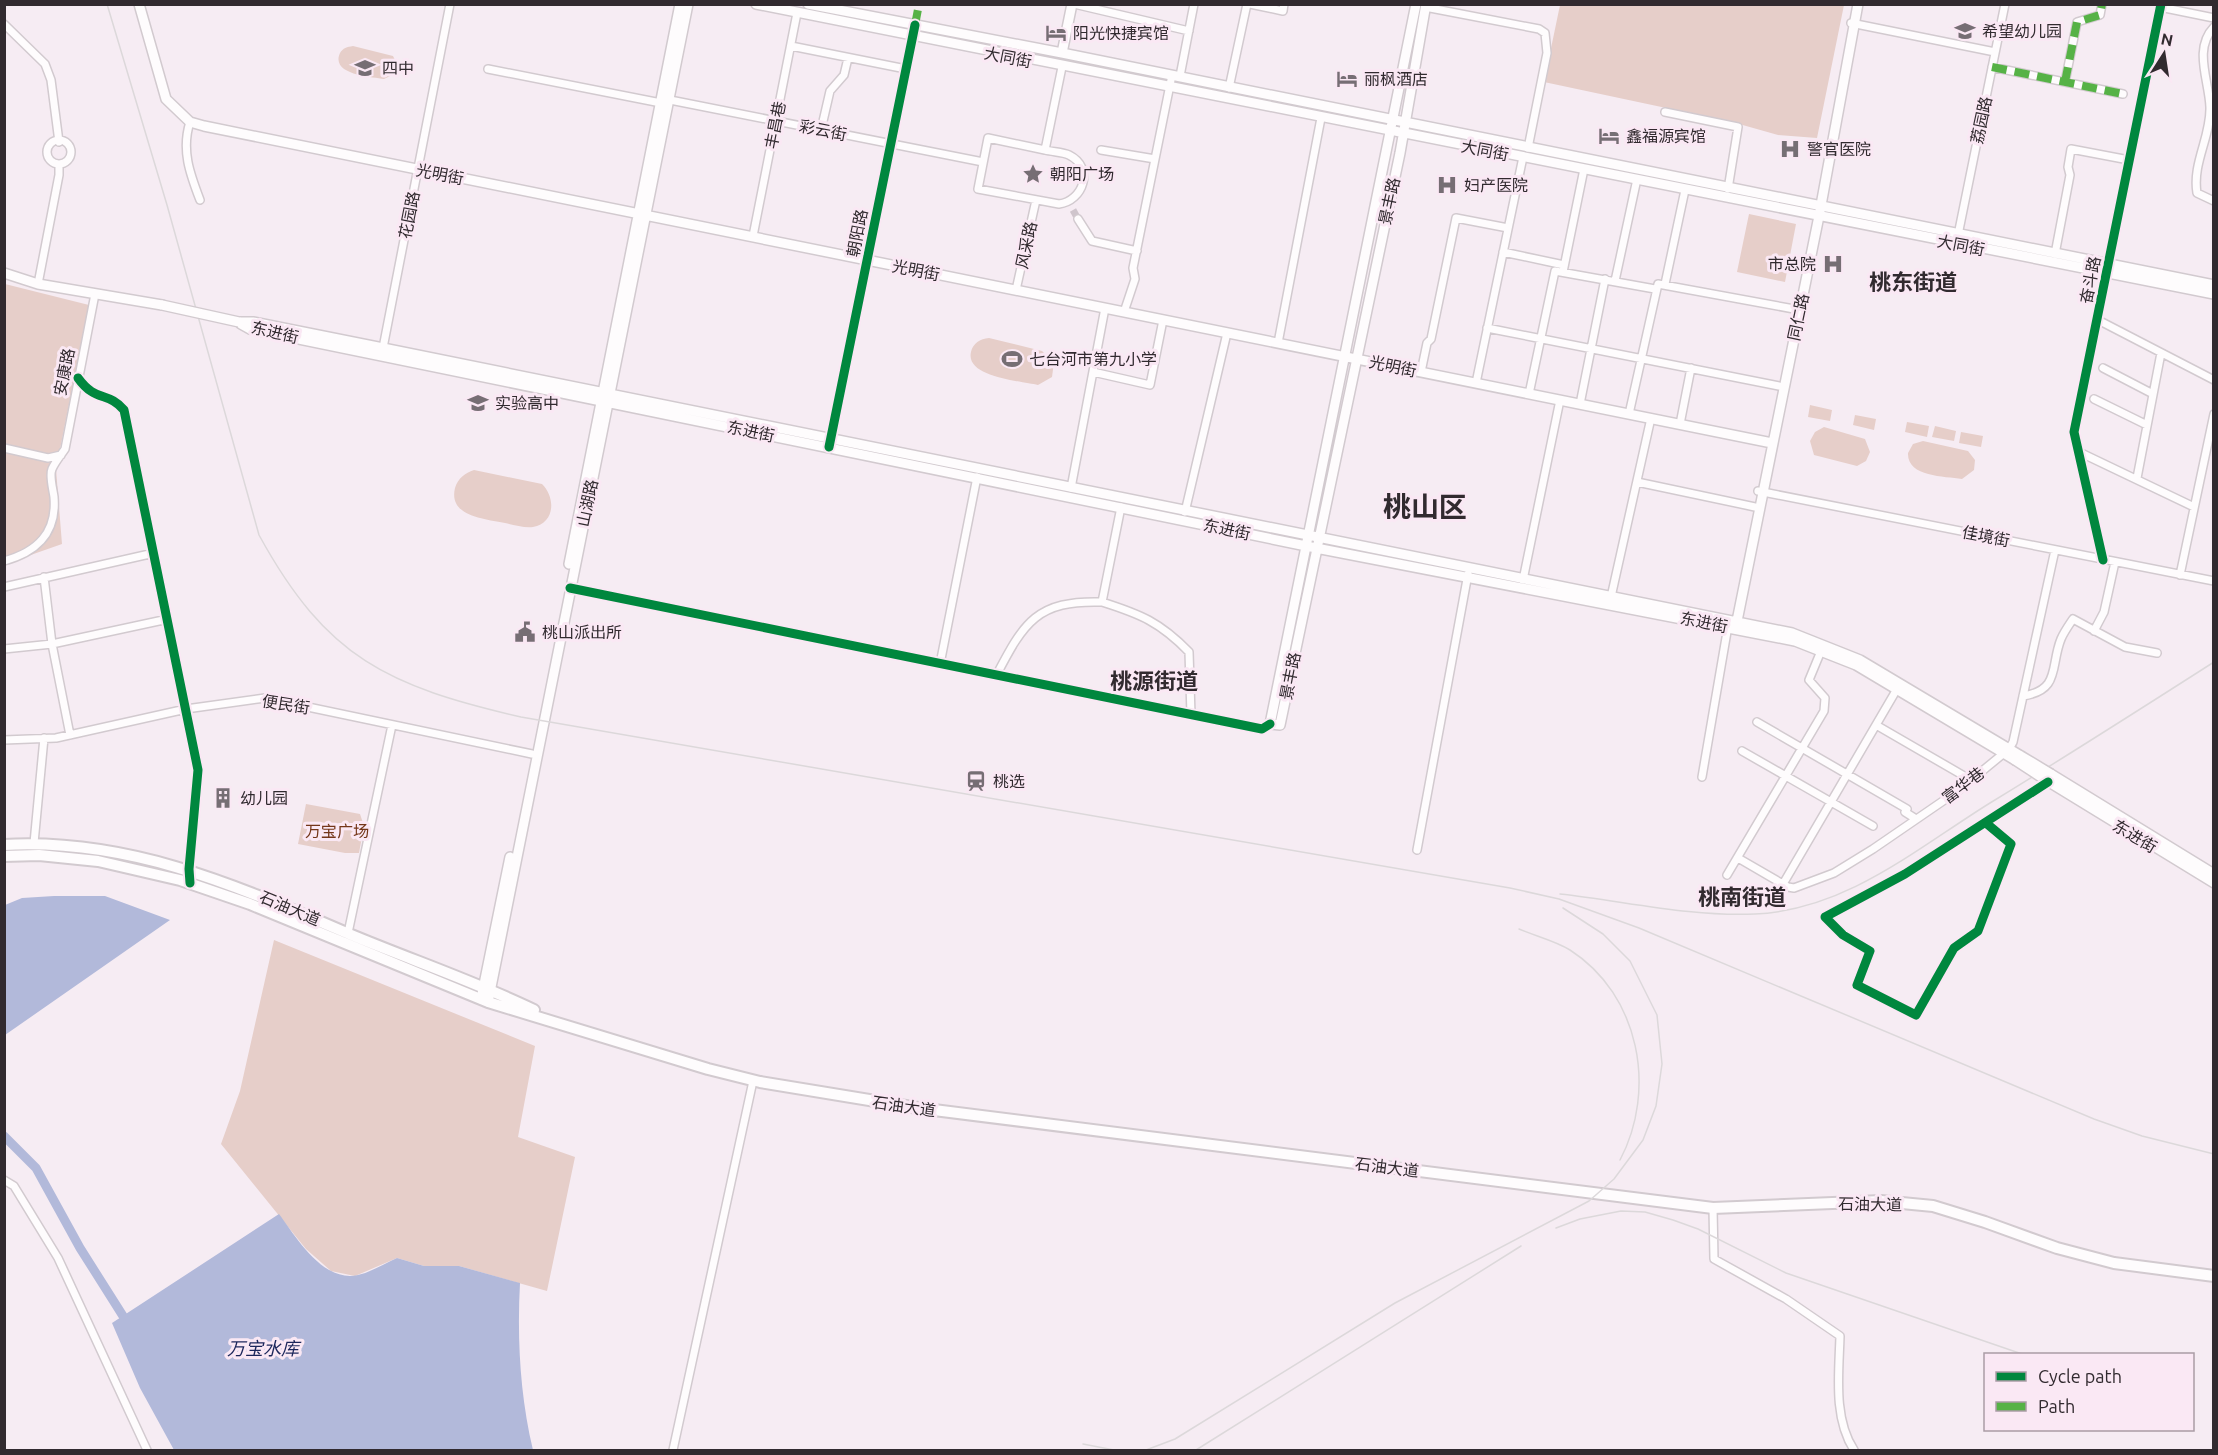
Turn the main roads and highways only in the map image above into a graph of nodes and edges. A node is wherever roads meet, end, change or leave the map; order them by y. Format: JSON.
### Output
{"nodes":[{"id":1,"x":139,"y":4,"type":"edge"},
{"id":2,"x":680,"y":4,"type":"edge"},
{"id":3,"x":688,"y":4,"type":"edge"},
{"id":4,"x":756,"y":4,"type":"edge"},
{"id":5,"x":808,"y":4,"type":"edge"},
{"id":6,"x":1073,"y":4,"type":"edge"},
{"id":7,"x":1856,"y":4,"type":"edge"},
{"id":8,"x":1422,"y":5,"type":"edge"},
{"id":9,"x":1062,"y":53,"type":"junction"},
{"id":10,"x":664,"y":100,"type":"junction"},
{"id":11,"x":1391,"y":120,"type":"junction"},
{"id":12,"x":1405,"y":123,"type":"junction"},
{"id":13,"x":1389,"y":131,"type":"junction"},
{"id":14,"x":1403,"y":134,"type":"junction"},
{"id":15,"x":1816,"y":211,"type":"junction"},
{"id":16,"x":643,"y":214,"type":"junction"},
{"id":17,"x":2108,"y":269,"type":"junction"},
{"id":18,"x":4,"y":273,"type":"edge"},
{"id":19,"x":2214,"y":285,"type":"edge"},
{"id":20,"x":2214,"y":294,"type":"edge"},
{"id":21,"x":1351,"y":357,"type":"junction"},
{"id":22,"x":605,"y":397,"type":"junction"},
{"id":23,"x":830,"y":443,"type":"junction"},
{"id":24,"x":1770,"y":443,"type":"junction"},
{"id":25,"x":1760,"y":491,"type":"junction"},
{"id":26,"x":1312,"y":542,"type":"junction"},
{"id":27,"x":1468,"y":572,"type":"junction"},
{"id":28,"x":1733,"y":625,"type":"junction"},
{"id":29,"x":1270,"y":724,"type":"road end"},
{"id":30,"x":2006,"y":751,"type":"junction"},
{"id":31,"x":2047,"y":778,"type":"junction"},
{"id":32,"x":4,"y":845,"type":"edge"},
{"id":33,"x":4,"y":856,"type":"edge"},
{"id":34,"x":2214,"y":874,"type":"edge"},
{"id":35,"x":2214,"y":883,"type":"edge"},
{"id":36,"x":487,"y":989,"type":"junction"},
{"id":37,"x":485,"y":1001,"type":"junction"},
{"id":38,"x":562,"y":1023,"type":"junction"},
{"id":39,"x":2214,"y":1276,"type":"edge"}],
"edges":[{"from":1,"to":16,"type":"main road","name":"光明街"},
{"from":2,"to":10,"type":"main road","name":"山湖路"},
{"from":3,"to":10,"type":"main road","name":"山湖路"},
{"from":4,"to":13,"type":"main road","name":"大同街"},
{"from":5,"to":9,"type":"main road","name":"大同街"},
{"from":6,"to":9,"type":"main road"},
{"from":7,"to":15,"type":"main road","name":"同仁路"},
{"from":8,"to":11,"type":"main road","name":"景丰路"},
{"from":8,"to":12,"type":"main road","name":"景丰路"},
{"from":9,"to":11,"type":"main road","name":"大同街"},
{"from":10,"to":16,"type":"main road","name":"山湖路"},
{"from":11,"to":12,"type":"main road","name":"大同街"},
{"from":11,"to":13,"type":"main road","name":"景丰路"},
{"from":12,"to":14,"type":"main road","name":"景丰路"},
{"from":12,"to":15,"type":"main road","name":"大同街"},
{"from":13,"to":14,"type":"main road","name":"大同街"},
{"from":13,"to":21,"type":"main road","name":"景丰路"},
{"from":14,"to":15,"type":"main road","name":"大同街"},
{"from":14,"to":21,"type":"main road","name":"景丰路"},
{"from":15,"to":17,"type":"main road","name":"大同街"},
{"from":15,"to":17,"type":"main road","name":"大同街"},
{"from":15,"to":24,"type":"main road","name":"同仁路"},
{"from":15,"to":24,"type":"main road","name":"同仁路"},
{"from":16,"to":21,"type":"main road","name":"光明街"},
{"from":16,"to":22,"type":"main road","name":"山湖路"},
{"from":17,"to":19,"type":"main road","name":"大同街"},
{"from":17,"to":20,"type":"main road","name":"大同街"},
{"from":18,"to":22,"type":"main road","name":"东进街","bridge":true},
{"from":21,"to":24,"type":"main road","name":"光明街"},
{"from":21,"to":26,"type":"main road","name":"景丰路"},
{"from":22,"to":23,"type":"main road","name":"东进街"},
{"from":22,"to":36,"type":"main road","name":"山湖路"},
{"from":22,"to":36,"type":"main road","name":"山湖路"},
{"from":23,"to":26,"type":"main road","name":"东进街"},
{"from":23,"to":26,"type":"main road","name":"东进街"},
{"from":24,"to":25,"type":"main road","name":"同仁路"},
{"from":25,"to":28,"type":"main road","name":"同仁路"},
{"from":25,"to":28,"type":"main road","name":"同仁路"},
{"from":26,"to":27,"type":"main road","name":"东进街"},
{"from":26,"to":29,"type":"main road","name":"景丰路"},
{"from":27,"to":28,"type":"main road","name":"东进街"},
{"from":27,"to":28,"type":"main road","name":"东进街"},
{"from":28,"to":30,"type":"main road","name":"东进街"},
{"from":28,"to":30,"type":"main road","name":"东进街"},
{"from":30,"to":31,"type":"main road","name":"东进街","bridge":true},
{"from":31,"to":34,"type":"main road","name":"东进街"},
{"from":31,"to":35,"type":"main road","name":"东进街"},
{"from":32,"to":36,"type":"highway","name":"石油大道"},
{"from":33,"to":37,"type":"highway","name":"石油大道"},
{"from":36,"to":37,"type":"main road","name":"山湖路"},
{"from":36,"to":38,"type":"highway","name":"石油大道"},
{"from":37,"to":38,"type":"highway","name":"石油大道"},
{"from":38,"to":39,"type":"highway","name":"石油大道"}]}
